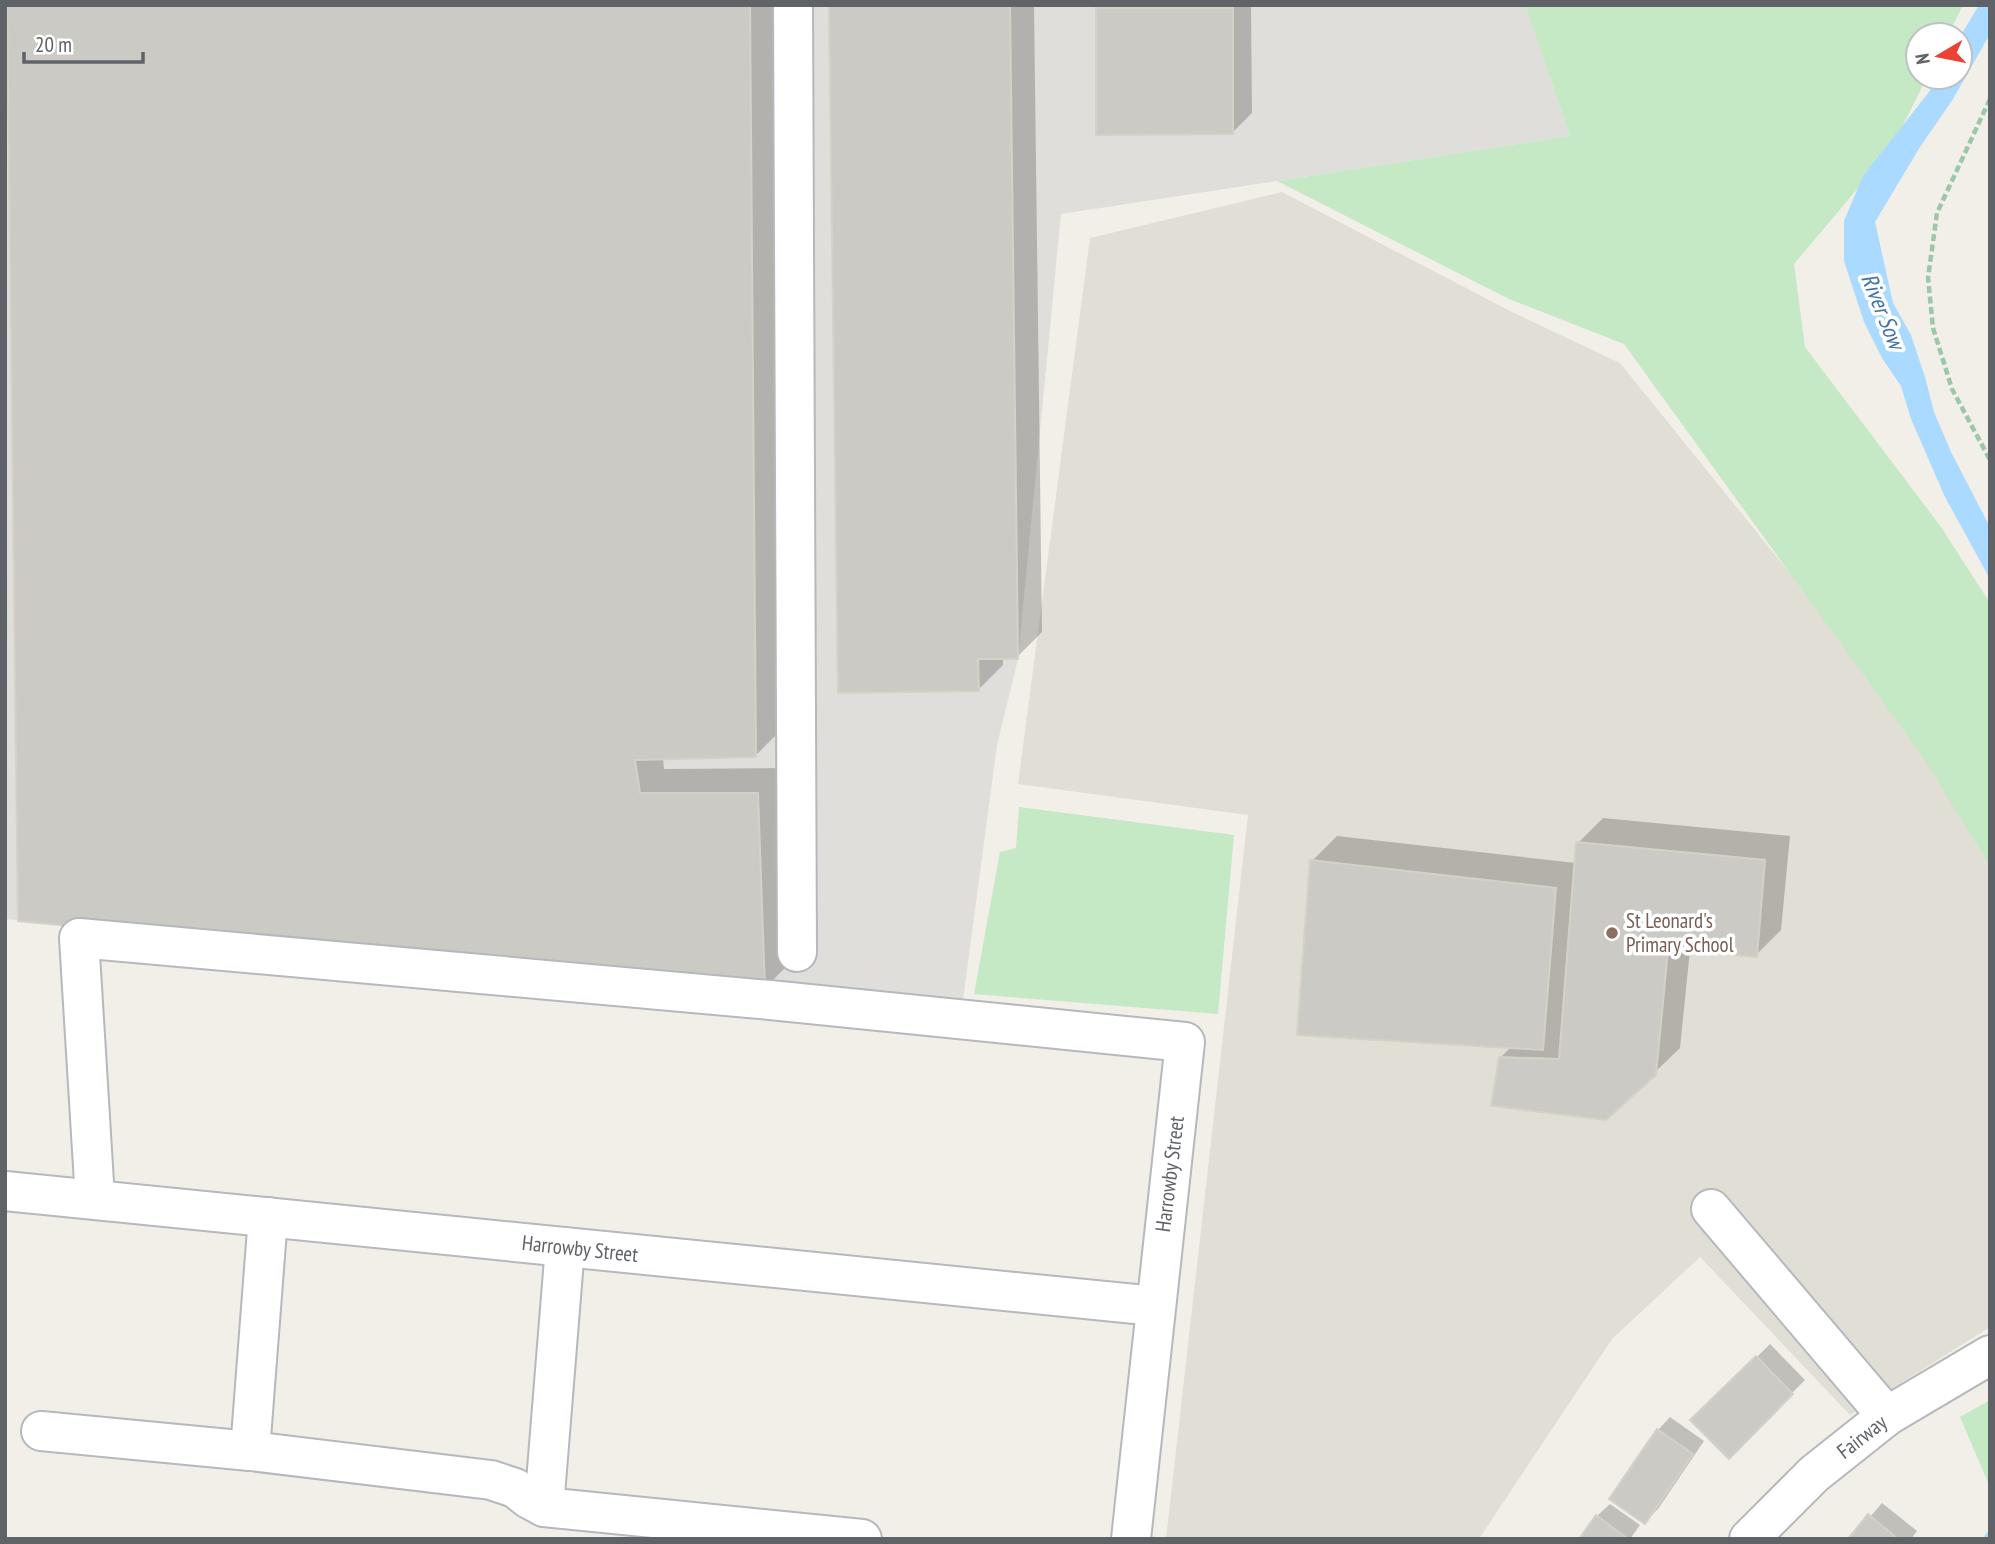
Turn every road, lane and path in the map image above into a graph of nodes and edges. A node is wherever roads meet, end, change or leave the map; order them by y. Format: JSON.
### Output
{"nodes":[{"id":1,"x":793,"y":5,"type":"edge"},
{"id":2,"x":1990,"y":99,"type":"edge"},
{"id":3,"x":1990,"y":460,"type":"edge"},
{"id":4,"x":797,"y":952,"type":"dead end"},
{"id":5,"x":5,"y":1191,"type":"edge"},
{"id":6,"x":94,"y":1199,"type":"junction"},
{"id":7,"x":1711,"y":1209,"type":"dead end"},
{"id":8,"x":268,"y":1217,"type":"junction"},
{"id":9,"x":565,"y":1247,"type":"junction"},
{"id":10,"x":1155,"y":1306,"type":"junction"},
{"id":11,"x":1990,"y":1355,"type":"edge"},
{"id":12,"x":1887,"y":1416,"type":"junction"},
{"id":13,"x":41,"y":1431,"type":"dead end"},
{"id":14,"x":250,"y":1451,"type":"junction"},
{"id":15,"x":544,"y":1507,"type":"junction"},
{"id":16,"x":862,"y":1539,"type":"edge"},
{"id":17,"x":1131,"y":1539,"type":"edge"},
{"id":18,"x":1749,"y":1539,"type":"edge"}],
"edges":[{"from":1,"to":4,"type":"street"},
{"from":2,"to":3,"type":"path"},
{"from":5,"to":6,"type":"street","name":"Harrowby Street"},
{"from":6,"to":8,"type":"street","name":"Harrowby Street"},
{"from":6,"to":10,"type":"street","name":"Harrowby Street"},
{"from":7,"to":12,"type":"street"},
{"from":8,"to":9,"type":"street","name":"Harrowby Street"},
{"from":8,"to":14,"type":"street"},
{"from":9,"to":10,"type":"street","name":"Harrowby Street"},
{"from":9,"to":15,"type":"street"},
{"from":10,"to":17,"type":"street","name":"Harrowby Street"},
{"from":11,"to":12,"type":"street","name":"Fairway"},
{"from":12,"to":18,"type":"street","name":"Fairway"},
{"from":13,"to":14,"type":"street"},
{"from":14,"to":15,"type":"street"},
{"from":15,"to":16,"type":"street"}]}
